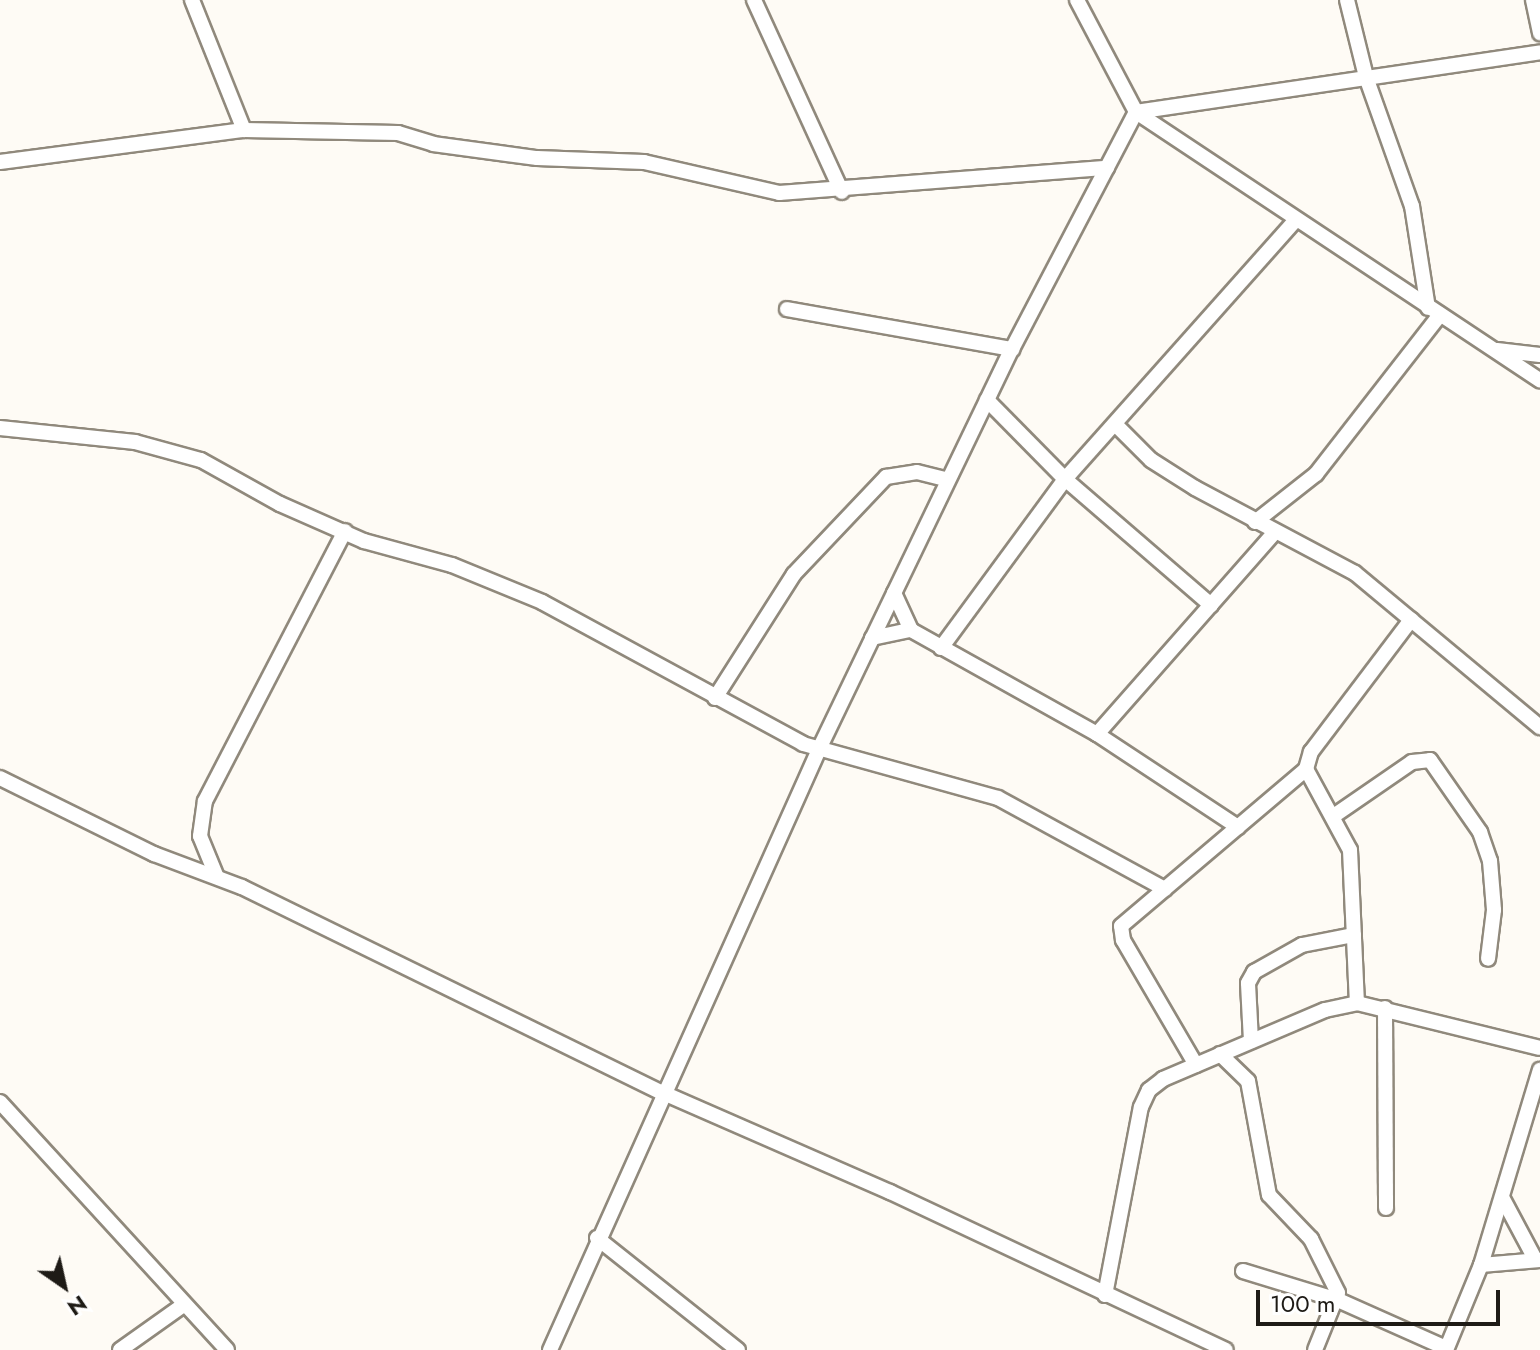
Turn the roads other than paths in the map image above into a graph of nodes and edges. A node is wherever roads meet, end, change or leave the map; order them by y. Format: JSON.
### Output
{"nodes":[{"id":1,"x":192,"y":0,"type":"edge"},
{"id":2,"x":754,"y":0,"type":"edge"},
{"id":3,"x":1077,"y":0,"type":"edge"},
{"id":4,"x":1347,"y":0,"type":"edge"},
{"id":5,"x":1533,"y":0,"type":"edge"},
{"id":6,"x":1540,"y":33,"type":"edge"},
{"id":7,"x":1540,"y":52,"type":"edge"},
{"id":8,"x":1366,"y":77,"type":"junction"},
{"id":9,"x":1136,"y":112,"type":"junction"},
{"id":10,"x":244,"y":130,"type":"junction"},
{"id":11,"x":0,"y":162,"type":"edge"},
{"id":12,"x":1107,"y":168,"type":"junction"},
{"id":13,"x":842,"y":192,"type":"junction"},
{"id":14,"x":1294,"y":222,"type":"junction"},
{"id":15,"x":787,"y":309,"type":"dead end"},
{"id":16,"x":1434,"y":311,"type":"junction"},
{"id":17,"x":1012,"y":349,"type":"junction"},
{"id":18,"x":1494,"y":349,"type":"junction"},
{"id":19,"x":1540,"y":355,"type":"edge"},
{"id":20,"x":1540,"y":380,"type":"edge"},
{"id":21,"x":987,"y":400,"type":"junction"},
{"id":22,"x":1116,"y":425,"type":"junction"},
{"id":23,"x":0,"y":428,"type":"edge"},
{"id":24,"x":1065,"y":479,"type":"junction"},
{"id":25,"x":948,"y":480,"type":"junction"},
{"id":26,"x":1255,"y":522,"type":"junction"},
{"id":27,"x":345,"y":531,"type":"junction"},
{"id":28,"x":1275,"y":532,"type":"junction"},
{"id":29,"x":894,"y":593,"type":"junction"},
{"id":30,"x":1211,"y":605,"type":"junction"},
{"id":31,"x":1411,"y":620,"type":"junction"},
{"id":32,"x":911,"y":630,"type":"junction"},
{"id":33,"x":872,"y":638,"type":"junction"},
{"id":34,"x":941,"y":648,"type":"junction"},
{"id":35,"x":715,"y":698,"type":"junction"},
{"id":36,"x":1540,"y":727,"type":"edge"},
{"id":37,"x":1097,"y":734,"type":"junction"},
{"id":38,"x":821,"y":745,"type":"junction"},
{"id":39,"x":1306,"y":769,"type":"junction"},
{"id":40,"x":0,"y":778,"type":"edge"},
{"id":41,"x":1335,"y":815,"type":"junction"},
{"id":42,"x":1238,"y":827,"type":"junction"},
{"id":43,"x":216,"y":875,"type":"junction"},
{"id":44,"x":1165,"y":889,"type":"junction"},
{"id":45,"x":1354,"y":935,"type":"junction"},
{"id":46,"x":1488,"y":959,"type":"dead end"},
{"id":47,"x":1357,"y":1003,"type":"junction"},
{"id":48,"x":1385,"y":1008,"type":"junction"},
{"id":49,"x":1251,"y":1041,"type":"junction"},
{"id":50,"x":1540,"y":1048,"type":"edge"},
{"id":51,"x":1220,"y":1054,"type":"junction"},
{"id":52,"x":1196,"y":1065,"type":"junction"},
{"id":53,"x":1540,"y":1070,"type":"edge"},
{"id":54,"x":661,"y":1092,"type":"junction"},
{"id":55,"x":0,"y":1102,"type":"edge"},
{"id":56,"x":1503,"y":1199,"type":"junction"},
{"id":57,"x":1386,"y":1208,"type":"dead end"},
{"id":58,"x":597,"y":1238,"type":"junction"},
{"id":59,"x":1537,"y":1259,"type":"edge"},
{"id":60,"x":1481,"y":1265,"type":"junction"},
{"id":61,"x":1243,"y":1271,"type":"dead end"},
{"id":62,"x":1105,"y":1295,"type":"junction"},
{"id":63,"x":1338,"y":1300,"type":"junction"},
{"id":64,"x":182,"y":1306,"type":"junction"},
{"id":65,"x":1446,"y":1349,"type":"edge"},
{"id":66,"x":120,"y":1350,"type":"edge"},
{"id":67,"x":227,"y":1350,"type":"edge"},
{"id":68,"x":550,"y":1350,"type":"edge"},
{"id":69,"x":738,"y":1350,"type":"edge"},
{"id":70,"x":1226,"y":1350,"type":"edge"},
{"id":71,"x":1315,"y":1350,"type":"edge"}],
"edges":[{"from":1,"to":10,"type":"street"},
{"from":2,"to":13,"type":"street"},
{"from":3,"to":9,"type":"street"},
{"from":4,"to":8,"type":"street"},
{"from":5,"to":6,"type":"street"},
{"from":7,"to":8,"type":"street"},
{"from":8,"to":9,"type":"street"},
{"from":8,"to":16,"type":"street"},
{"from":9,"to":12,"type":"street"},
{"from":9,"to":14,"type":"street"},
{"from":10,"to":11,"type":"street"},
{"from":10,"to":13,"type":"street"},
{"from":12,"to":13,"type":"street"},
{"from":12,"to":17,"type":"street"},
{"from":14,"to":16,"type":"street"},
{"from":14,"to":22,"type":"street"},
{"from":15,"to":17,"type":"street"},
{"from":16,"to":18,"type":"street"},
{"from":16,"to":26,"type":"street"},
{"from":17,"to":21,"type":"street"},
{"from":18,"to":19,"type":"street"},
{"from":18,"to":20,"type":"street"},
{"from":21,"to":24,"type":"street"},
{"from":21,"to":25,"type":"street"},
{"from":22,"to":24,"type":"street"},
{"from":22,"to":26,"type":"street"},
{"from":23,"to":27,"type":"street"},
{"from":24,"to":30,"type":"street"},
{"from":24,"to":34,"type":"street"},
{"from":25,"to":29,"type":"street"},
{"from":25,"to":35,"type":"street"},
{"from":26,"to":28,"type":"street"},
{"from":27,"to":35,"type":"street"},
{"from":27,"to":43,"type":"street"},
{"from":28,"to":30,"type":"street"},
{"from":28,"to":31,"type":"street"},
{"from":29,"to":32,"type":"street"},
{"from":29,"to":33,"type":"street"},
{"from":30,"to":37,"type":"street"},
{"from":31,"to":36,"type":"street"},
{"from":31,"to":39,"type":"street"},
{"from":32,"to":33,"type":"street"},
{"from":32,"to":34,"type":"street"},
{"from":33,"to":38,"type":"street"},
{"from":34,"to":37,"type":"street"},
{"from":35,"to":38,"type":"street"},
{"from":37,"to":42,"type":"street"},
{"from":38,"to":44,"type":"street"},
{"from":38,"to":54,"type":"street"},
{"from":39,"to":41,"type":"street"},
{"from":39,"to":42,"type":"street"},
{"from":40,"to":43,"type":"street"},
{"from":41,"to":45,"type":"street"},
{"from":41,"to":46,"type":"street"},
{"from":42,"to":44,"type":"street"},
{"from":43,"to":54,"type":"street"},
{"from":44,"to":52,"type":"street"},
{"from":45,"to":47,"type":"street"},
{"from":45,"to":49,"type":"street"},
{"from":47,"to":48,"type":"street"},
{"from":47,"to":49,"type":"street"},
{"from":48,"to":50,"type":"street"},
{"from":48,"to":57,"type":"street"},
{"from":49,"to":51,"type":"street"},
{"from":51,"to":52,"type":"street"},
{"from":51,"to":63,"type":"street"},
{"from":52,"to":62,"type":"street"},
{"from":53,"to":56,"type":"street"},
{"from":54,"to":58,"type":"street"},
{"from":54,"to":62,"type":"street"},
{"from":55,"to":64,"type":"street"},
{"from":56,"to":59,"type":"street"},
{"from":56,"to":60,"type":"street"},
{"from":58,"to":68,"type":"street"},
{"from":58,"to":69,"type":"street"},
{"from":59,"to":60,"type":"street"},
{"from":60,"to":65,"type":"street"},
{"from":61,"to":63,"type":"street"},
{"from":62,"to":70,"type":"street"},
{"from":63,"to":65,"type":"street"},
{"from":63,"to":71,"type":"street"},
{"from":64,"to":66,"type":"street"},
{"from":64,"to":67,"type":"street"}]}
